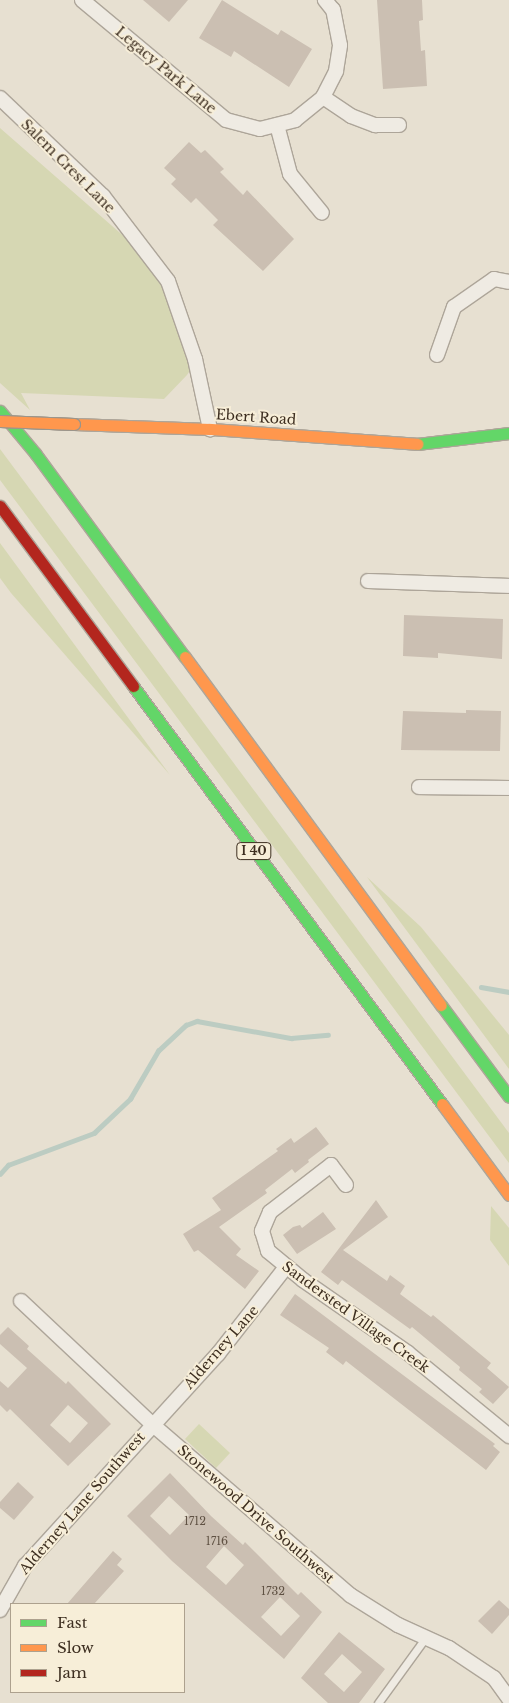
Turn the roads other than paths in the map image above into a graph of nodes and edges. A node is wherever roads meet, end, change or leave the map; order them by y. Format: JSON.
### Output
{"nodes":[{"id":1,"x":82,"y":0,"type":"edge"},
{"id":2,"x":325,"y":0,"type":"edge"},
{"id":3,"x":323,"y":96,"type":"junction"},
{"id":4,"x":0,"y":98,"type":"edge"},
{"id":5,"x":277,"y":125,"type":"junction"},
{"id":6,"x":400,"y":125,"type":"dead end"},
{"id":7,"x":322,"y":213,"type":"dead end"},
{"id":8,"x":509,"y":282,"type":"edge"},
{"id":9,"x":437,"y":354,"type":"dead end"},
{"id":10,"x":0,"y":411,"type":"edge"},
{"id":11,"x":0,"y":421,"type":"edge"},
{"id":12,"x":210,"y":429,"type":"junction"},
{"id":13,"x":509,"y":432,"type":"edge"},
{"id":14,"x":0,"y":506,"type":"edge"},
{"id":15,"x":368,"y":581,"type":"dead end"},
{"id":16,"x":509,"y":586,"type":"edge"},
{"id":17,"x":419,"y":787,"type":"dead end"},
{"id":18,"x":509,"y":788,"type":"edge"},
{"id":19,"x":509,"y":1097,"type":"edge"},
{"id":20,"x":346,"y":1185,"type":"dead end"},
{"id":21,"x":509,"y":1195,"type":"edge"},
{"id":22,"x":286,"y":1267,"type":"junction"},
{"id":23,"x":22,"y":1301,"type":"dead end"},
{"id":24,"x":152,"y":1424,"type":"junction"},
{"id":25,"x":509,"y":1436,"type":"edge"},
{"id":26,"x":0,"y":1610,"type":"edge"},
{"id":27,"x":426,"y":1638,"type":"junction"},
{"id":28,"x":509,"y":1699,"type":"edge"},
{"id":29,"x":378,"y":1703,"type":"edge"}],
"edges":[{"from":1,"to":5,"type":"street","name":"Legacy Park Lane"},
{"from":2,"to":3,"type":"street","name":"Legacy Park Lane"},
{"from":3,"to":5,"type":"street","name":"Legacy Park Lane"},
{"from":3,"to":6,"type":"street"},
{"from":4,"to":12,"type":"street","name":"Salem Crest Lane"},
{"from":5,"to":7,"type":"street"},
{"from":8,"to":9,"type":"street"},
{"from":10,"to":19,"type":"main road"},
{"from":11,"to":12,"type":"main road","name":"Ebert Road","bridge":true},
{"from":12,"to":13,"type":"main road","name":"Ebert Road"},
{"from":14,"to":21,"type":"main road","number":"I 40"},
{"from":15,"to":16,"type":"street"},
{"from":17,"to":18,"type":"street"},
{"from":20,"to":22,"type":"street","name":"Sandersted Village Creek"},
{"from":22,"to":24,"type":"street","name":"Alderney Lane"},
{"from":22,"to":25,"type":"street","name":"Sandersted Village Creek"},
{"from":23,"to":24,"type":"street","name":"Stonewood Drive Southwest"},
{"from":24,"to":26,"type":"street","name":"Alderney Lane Southwest"},
{"from":24,"to":27,"type":"street","name":"Stonewood Drive Southwest"},
{"from":27,"to":28,"type":"street","name":"Stonewood Drive Southwest"},
{"from":27,"to":29,"type":"lane"}]}
